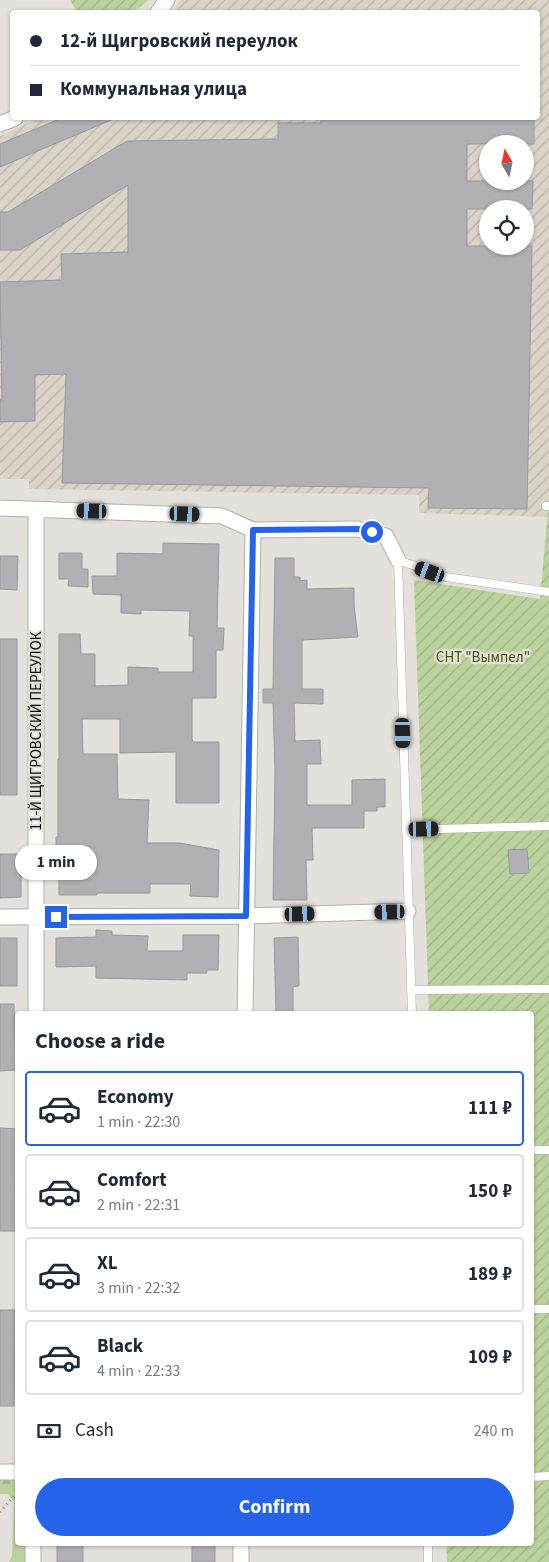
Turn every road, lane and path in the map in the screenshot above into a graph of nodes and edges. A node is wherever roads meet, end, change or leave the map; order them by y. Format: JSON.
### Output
{"nodes":[{"id":1,"x":0,"y":508,"type":"edge"},
{"id":2,"x":36,"y":509,"type":"junction"},
{"id":3,"x":253,"y":530,"type":"junction"},
{"id":4,"x":398,"y":560,"type":"junction"},
{"id":5,"x":549,"y":592,"type":"edge"},
{"id":6,"x":549,"y":826,"type":"edge"},
{"id":7,"x":406,"y":830,"type":"junction"},
{"id":8,"x":408,"y":911,"type":"junction"},
{"id":9,"x":246,"y":916,"type":"junction"},
{"id":10,"x":0,"y":917,"type":"edge"},
{"id":11,"x":36,"y":917,"type":"junction"},
{"id":12,"x":549,"y":988,"type":"edge"},
{"id":13,"x":411,"y":990,"type":"junction"},
{"id":14,"x":36,"y":1011,"type":"edge"},
{"id":15,"x":245,"y":1011,"type":"edge"},
{"id":16,"x":412,"y":1011,"type":"edge"},
{"id":17,"x":534,"y":1150,"type":"edge"},
{"id":18,"x":549,"y":1150,"type":"edge"},
{"id":19,"x":534,"y":1309,"type":"edge"},
{"id":20,"x":549,"y":1309,"type":"edge"},
{"id":21,"x":0,"y":1472,"type":"edge"},
{"id":22,"x":15,"y":1472,"type":"edge"},
{"id":23,"x":549,"y":1476,"type":"edge"},
{"id":24,"x":534,"y":1477,"type":"edge"},
{"id":25,"x":15,"y":1495,"type":"edge"},
{"id":26,"x":0,"y":1512,"type":"edge"},
{"id":27,"x":33,"y":1546,"type":"edge"},
{"id":28,"x":241,"y":1546,"type":"edge"},
{"id":29,"x":428,"y":1546,"type":"edge"},
{"id":30,"x":33,"y":1562,"type":"edge"},
{"id":31,"x":241,"y":1562,"type":"edge"},
{"id":32,"x":428,"y":1562,"type":"edge"}],
"edges":[{"from":1,"to":2,"type":"street"},
{"from":2,"to":3,"type":"street"},
{"from":2,"to":11,"type":"street","name":"11-Й ЩИГРОВСКИЙ ПЕРЕУЛОК"},
{"from":3,"to":4,"type":"street"},
{"from":3,"to":9,"type":"street"},
{"from":4,"to":5,"type":"lane"},
{"from":4,"to":7,"type":"lane"},
{"from":6,"to":7,"type":"lane"},
{"from":7,"to":8,"type":"lane"},
{"from":8,"to":9,"type":"street"},
{"from":8,"to":13,"type":"lane"},
{"from":9,"to":11,"type":"street"},
{"from":9,"to":15,"type":"street"},
{"from":10,"to":11,"type":"street"},
{"from":11,"to":14,"type":"street","name":"11-Й ЩИГРОВСКИЙ ПЕРЕУЛОК"},
{"from":12,"to":13,"type":"lane"},
{"from":13,"to":16,"type":"lane"},
{"from":17,"to":18,"type":"lane"},
{"from":19,"to":20,"type":"lane"},
{"from":21,"to":22,"type":"street"},
{"from":23,"to":24,"type":"lane"},
{"from":25,"to":26,"type":"path"},
{"from":27,"to":30,"type":"street"},
{"from":28,"to":31,"type":"street"},
{"from":29,"to":32,"type":"lane"}]}
